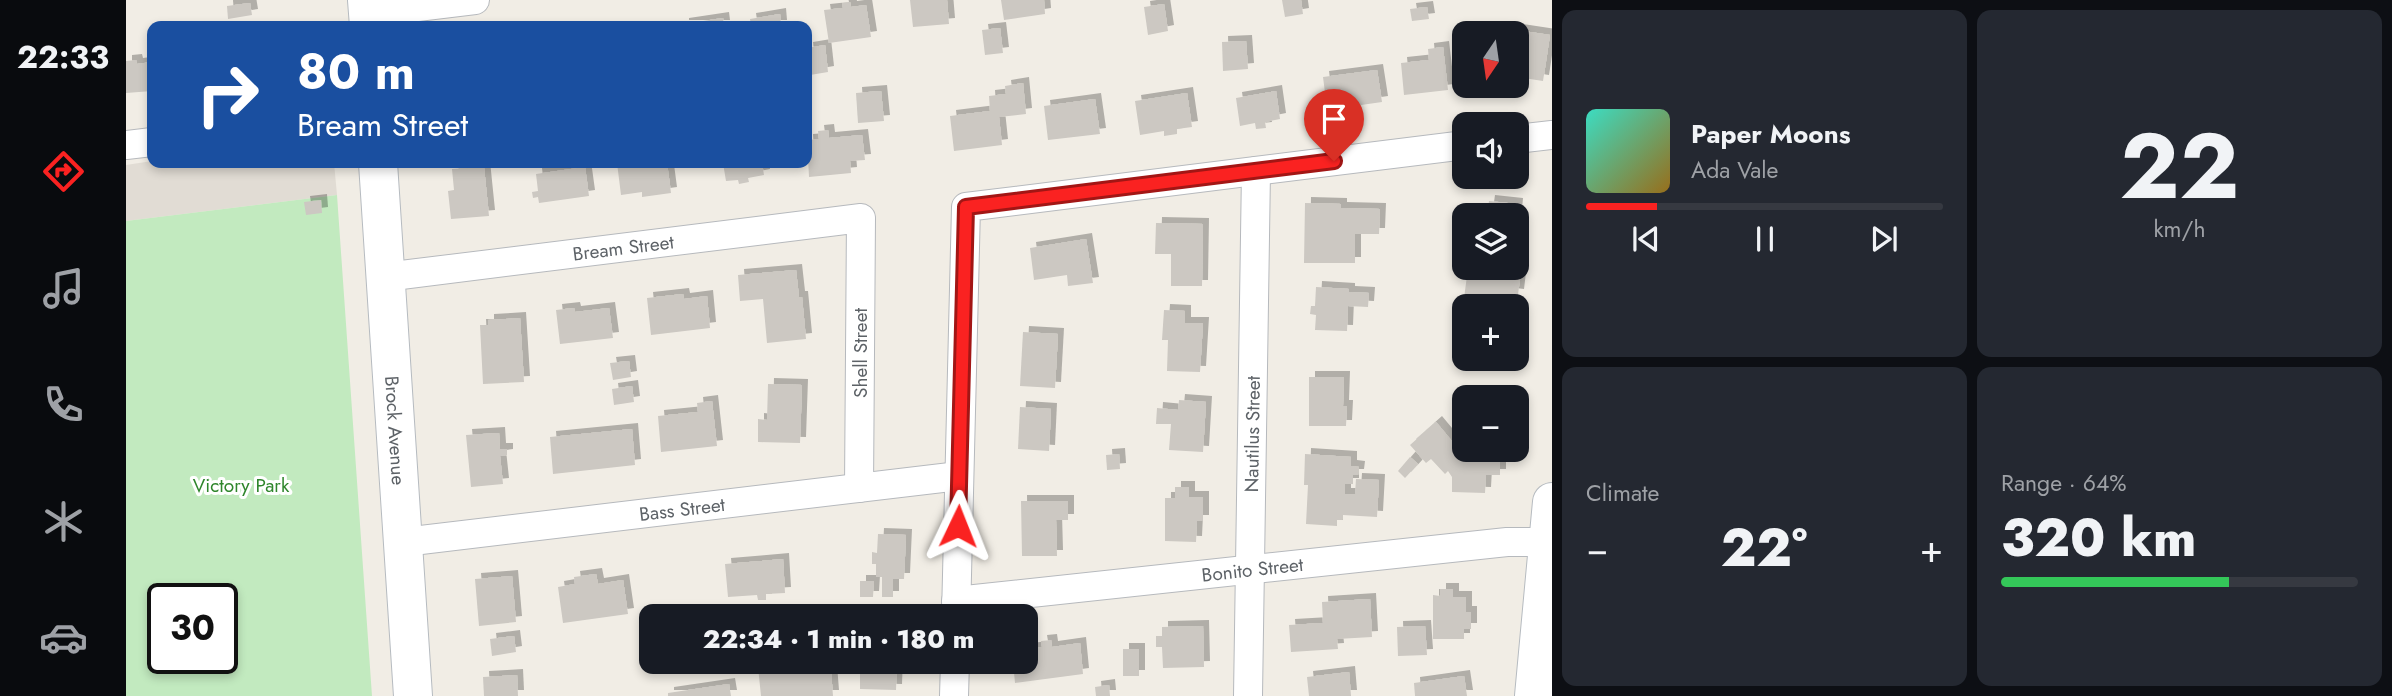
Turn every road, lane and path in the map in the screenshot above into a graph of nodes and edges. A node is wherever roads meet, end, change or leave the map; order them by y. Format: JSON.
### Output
{"nodes":[{"id":1,"x":475,"y":0,"type":"edge"},
{"id":2,"x":368,"y":13,"type":"edge"},
{"id":3,"x":1552,"y":135,"type":"edge"},
{"id":4,"x":1529,"y":138,"type":"edge"},
{"id":5,"x":147,"y":143,"type":"edge"},
{"id":6,"x":126,"y":145,"type":"edge"},
{"id":7,"x":1452,"y":147,"type":"edge"},
{"id":8,"x":378,"y":168,"type":"edge"},
{"id":9,"x":1256,"y":171,"type":"junction"},
{"id":10,"x":861,"y":218,"type":"joint"},
{"id":11,"x":385,"y":277,"type":"junction"},
{"id":12,"x":960,"y":476,"type":"junction"},
{"id":13,"x":859,"y":488,"type":"junction"},
{"id":14,"x":1552,"y":502,"type":"edge"},
{"id":15,"x":404,"y":542,"type":"junction"},
{"id":16,"x":1548,"y":542,"type":"junction"},
{"id":17,"x":1251,"y":569,"type":"junction"},
{"id":18,"x":956,"y":604,"type":"edge"},
{"id":19,"x":986,"y":604,"type":"edge"},
{"id":20,"x":955,"y":674,"type":"edge"},
{"id":21,"x":413,"y":696,"type":"edge"},
{"id":22,"x":954,"y":696,"type":"edge"},
{"id":23,"x":1248,"y":696,"type":"edge"},
{"id":24,"x":1534,"y":696,"type":"edge"}],
"edges":[{"from":1,"to":2,"type":"street"},
{"from":3,"to":4,"type":"street"},
{"from":5,"to":6,"type":"street"},
{"from":7,"to":9,"type":"street"},
{"from":8,"to":11,"type":"main road","name":"Brock Avenue"},
{"from":9,"to":12,"type":"street"},
{"from":9,"to":17,"type":"street","name":"Nautilus Street"},
{"from":10,"to":11,"type":"street","name":"Bream Street"},
{"from":10,"to":13,"type":"street","name":"Shell Street"},
{"from":11,"to":15,"type":"main road","name":"Brock Avenue"},
{"from":12,"to":13,"type":"street","name":"Bass Street"},
{"from":12,"to":18,"type":"street"},
{"from":13,"to":15,"type":"street","name":"Bass Street"},
{"from":14,"to":16,"type":"main road"},
{"from":15,"to":21,"type":"main road","name":"Brock Avenue"},
{"from":16,"to":17,"type":"street","name":"Bonito Street"},
{"from":16,"to":24,"type":"main road"},
{"from":17,"to":19,"type":"street","name":"Bonito Street"},
{"from":17,"to":23,"type":"street","name":"Nautilus Street"},
{"from":20,"to":22,"type":"street"}]}
